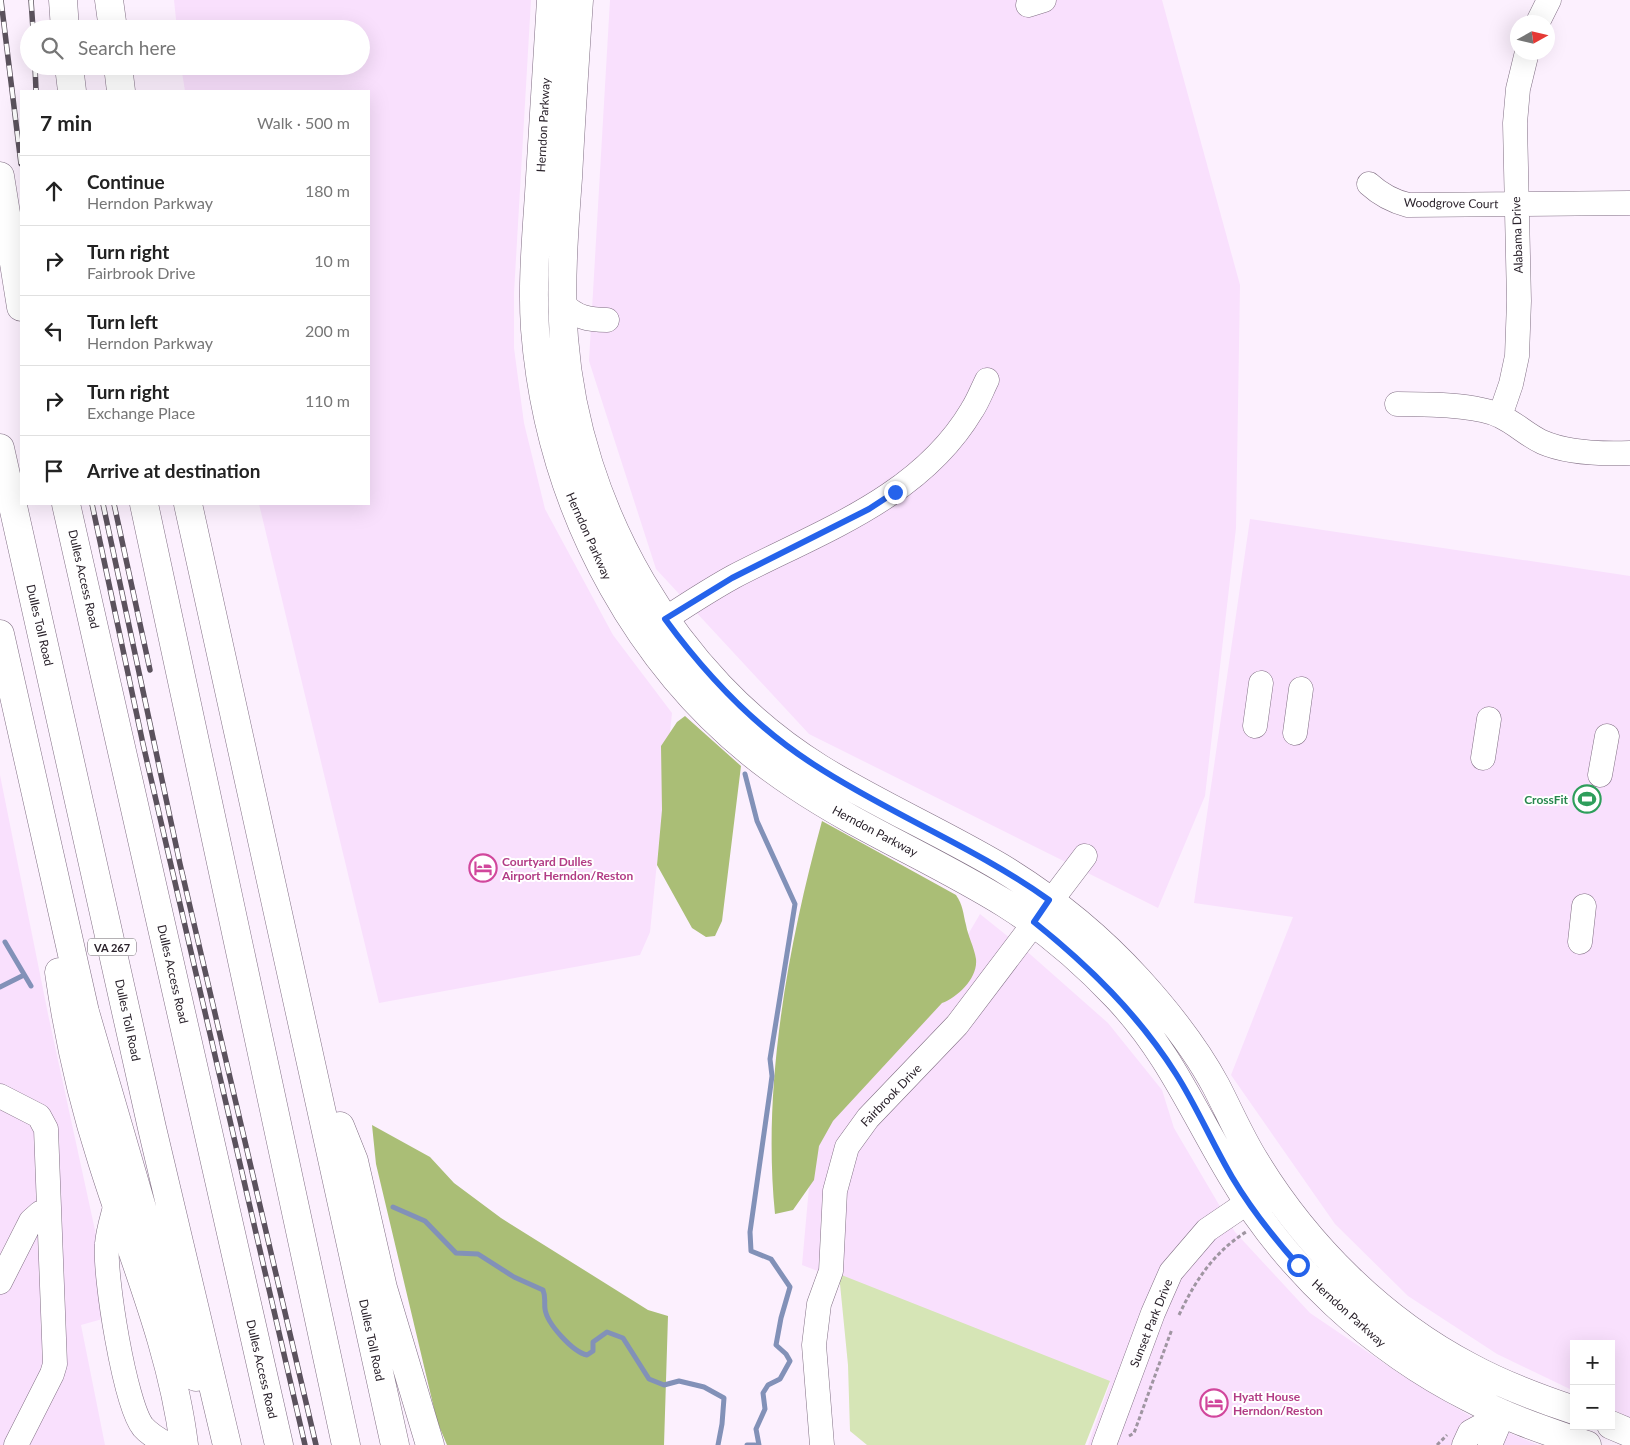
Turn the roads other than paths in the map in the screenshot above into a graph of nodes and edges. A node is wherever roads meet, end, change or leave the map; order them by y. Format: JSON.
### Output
{"nodes":[{"id":1,"x":63,"y":0,"type":"edge"},
{"id":2,"x":109,"y":0,"type":"edge"},
{"id":3,"x":551,"y":0,"type":"edge"},
{"id":4,"x":579,"y":0,"type":"edge"},
{"id":5,"x":1550,"y":0,"type":"edge"},
{"id":6,"x":1542,"y":15,"type":"edge"},
{"id":7,"x":64,"y":20,"type":"edge"},
{"id":8,"x":112,"y":20,"type":"edge"},
{"id":9,"x":1525,"y":60,"type":"edge"},
{"id":10,"x":70,"y":75,"type":"edge"},
{"id":11,"x":119,"y":75,"type":"edge"},
{"id":12,"x":546,"y":79,"type":"junction"},
{"id":13,"x":574,"y":83,"type":"junction"},
{"id":14,"x":72,"y":90,"type":"edge"},
{"id":15,"x":121,"y":90,"type":"edge"},
{"id":16,"x":0,"y":176,"type":"edge"},
{"id":17,"x":1368,"y":184,"type":"dead end"},
{"id":18,"x":1516,"y":204,"type":"junction"},
{"id":19,"x":1630,"y":204,"type":"edge"},
{"id":20,"x":20,"y":301,"type":"edge"},
{"id":21,"x":563,"y":304,"type":"junction"},
{"id":22,"x":607,"y":320,"type":"dead end"},
{"id":23,"x":988,"y":380,"type":"dead end"},
{"id":24,"x":1397,"y":404,"type":"dead end"},
{"id":25,"x":1500,"y":416,"type":"junction"},
{"id":26,"x":0,"y":448,"type":"edge"},
{"id":27,"x":1630,"y":453,"type":"edge"},
{"id":28,"x":66,"y":505,"type":"edge"},
{"id":29,"x":144,"y":505,"type":"edge"},
{"id":30,"x":188,"y":505,"type":"edge"},
{"id":31,"x":665,"y":619,"type":"junction"},
{"id":32,"x":0,"y":634,"type":"edge"},
{"id":33,"x":641,"y":634,"type":"junction"},
{"id":34,"x":1261,"y":683,"type":"dead end"},
{"id":35,"x":1301,"y":690,"type":"dead end"},
{"id":36,"x":1489,"y":719,"type":"dead end"},
{"id":37,"x":1255,"y":726,"type":"dead end"},
{"id":38,"x":1295,"y":733,"type":"dead end"},
{"id":39,"x":1607,"y":736,"type":"dead end"},
{"id":40,"x":1483,"y":758,"type":"dead end"},
{"id":41,"x":1600,"y":775,"type":"dead end"},
{"id":42,"x":42,"y":821,"type":"junction"},
{"id":43,"x":1085,"y":856,"type":"dead end"},
{"id":44,"x":1049,"y":900,"type":"junction"},
{"id":45,"x":1584,"y":906,"type":"dead end"},
{"id":46,"x":1034,"y":922,"type":"junction"},
{"id":47,"x":1580,"y":942,"type":"dead end"},
{"id":48,"x":310,"y":1050,"type":"junction"},
{"id":49,"x":0,"y":1096,"type":"edge"},
{"id":50,"x":1272,"y":1187,"type":"junction"},
{"id":51,"x":1248,"y":1201,"type":"junction"},
{"id":52,"x":116,"y":1203,"type":"junction"},
{"id":53,"x":49,"y":1212,"type":"junction"},
{"id":54,"x":0,"y":1282,"type":"edge"},
{"id":55,"x":1570,"y":1408,"type":"edge"},
{"id":56,"x":1503,"y":1414,"type":"junction"},
{"id":57,"x":1615,"y":1426,"type":"edge"},
{"id":58,"x":1630,"y":1433,"type":"edge"},
{"id":59,"x":1456,"y":1440,"type":"edge"},
{"id":60,"x":16,"y":1445,"type":"edge"},
{"id":61,"x":168,"y":1445,"type":"edge"},
{"id":62,"x":184,"y":1445,"type":"edge"},
{"id":63,"x":226,"y":1445,"type":"edge"},
{"id":64,"x":279,"y":1445,"type":"edge"},
{"id":65,"x":346,"y":1445,"type":"edge"},
{"id":66,"x":395,"y":1445,"type":"edge"},
{"id":67,"x":430,"y":1445,"type":"edge"},
{"id":68,"x":822,"y":1445,"type":"edge"},
{"id":69,"x":1104,"y":1445,"type":"edge"},
{"id":70,"x":1490,"y":1445,"type":"edge"},
{"id":71,"x":1587,"y":1445,"type":"edge"}],
"edges":[{"from":1,"to":7,"type":"main road"},
{"from":2,"to":8,"type":"main road"},
{"from":3,"to":12,"type":"main road","name":"Herndon Parkway"},
{"from":4,"to":13,"type":"main road","name":"Herndon Parkway"},
{"from":5,"to":6,"type":"street"},
{"from":9,"to":18,"type":"street","name":"Alabama Drive"},
{"from":10,"to":14,"type":"main road"},
{"from":11,"to":15,"type":"main road"},
{"from":12,"to":13,"type":"main road"},
{"from":12,"to":33,"type":"main road","name":"Herndon Parkway"},
{"from":13,"to":21,"type":"main road","name":"Herndon Parkway"},
{"from":16,"to":20,"type":"main road"},
{"from":17,"to":18,"type":"street","name":"Woodgrove Court"},
{"from":18,"to":19,"type":"street","name":"Woodgrove Court"},
{"from":18,"to":25,"type":"street","name":"Alabama Drive"},
{"from":21,"to":22,"type":"street"},
{"from":21,"to":31,"type":"main road","name":"Herndon Parkway"},
{"from":23,"to":31,"type":"street"},
{"from":24,"to":25,"type":"street"},
{"from":25,"to":27,"type":"street"},
{"from":26,"to":63,"type":"main road","name":"Dulles Toll Road","number":"VA 267"},
{"from":28,"to":64,"type":"main road","name":"Dulles Access Road"},
{"from":29,"to":65,"type":"main road"},
{"from":30,"to":48,"type":"main road","name":"Dulles Toll Road"},
{"from":31,"to":33,"type":"street"},
{"from":31,"to":44,"type":"main road","name":"Herndon Parkway"},
{"from":32,"to":42,"type":"main road"},
{"from":33,"to":46,"type":"main road","name":"Herndon Parkway"},
{"from":34,"to":37,"type":"street"},
{"from":35,"to":38,"type":"street"},
{"from":36,"to":40,"type":"street"},
{"from":39,"to":41,"type":"street"},
{"from":42,"to":52,"type":"main road"},
{"from":42,"to":63,"type":"main road"},
{"from":43,"to":44,"type":"street","name":"Fairbrook Drive"},
{"from":44,"to":46,"type":"street","name":"Fairbrook Drive"},
{"from":44,"to":50,"type":"main road","name":"Herndon Parkway"},
{"from":45,"to":47,"type":"street"},
{"from":46,"to":51,"type":"main road","name":"Herndon Parkway"},
{"from":46,"to":68,"type":"street","name":"Fairbrook Drive"},
{"from":48,"to":66,"type":"main road","name":"Dulles Toll Road"},
{"from":48,"to":67,"type":"main road"},
{"from":49,"to":53,"type":"street"},
{"from":50,"to":51,"type":"street","name":"Sunset Park Drive"},
{"from":50,"to":55,"type":"main road","name":"Herndon Parkway"},
{"from":51,"to":56,"type":"main road","name":"Herndon Parkway"},
{"from":51,"to":69,"type":"street","name":"Sunset Park Drive"},
{"from":52,"to":61,"type":"street"},
{"from":52,"to":62,"type":"main road"},
{"from":53,"to":54,"type":"street"},
{"from":53,"to":60,"type":"street"},
{"from":56,"to":59,"type":"street"},
{"from":56,"to":70,"type":"street"},
{"from":56,"to":71,"type":"main road","name":"Herndon Parkway"},
{"from":57,"to":58,"type":"main road"}]}
